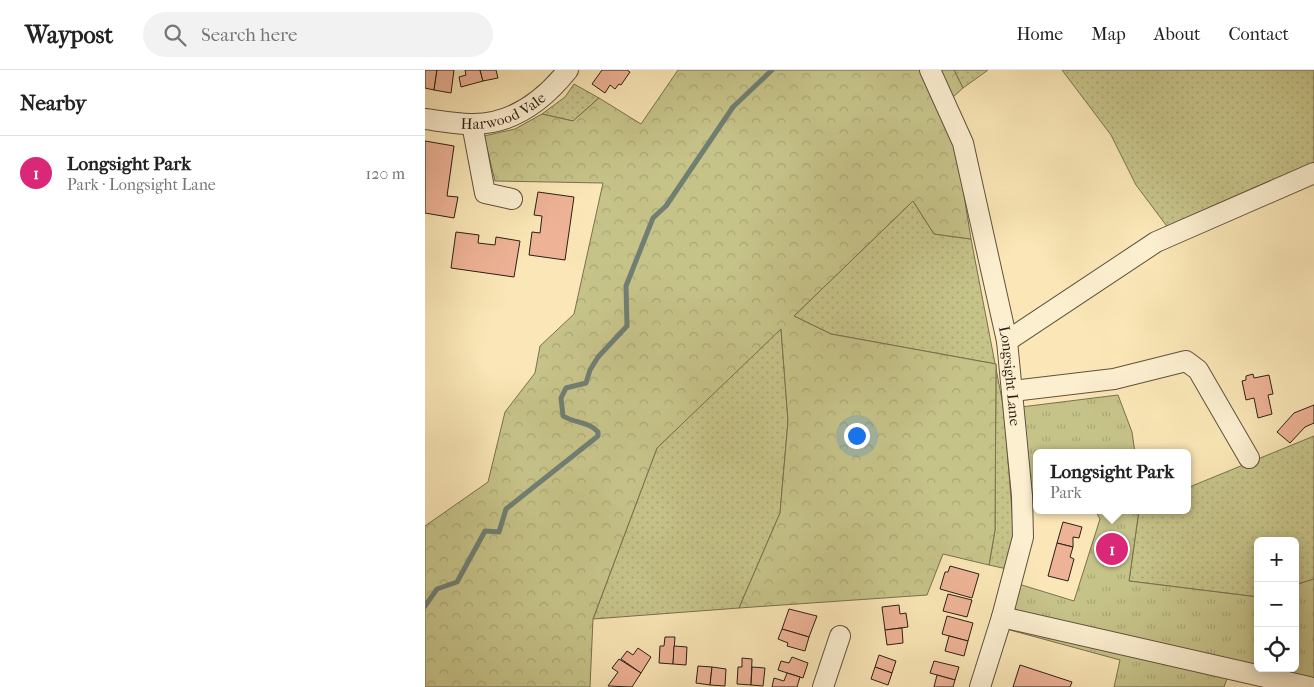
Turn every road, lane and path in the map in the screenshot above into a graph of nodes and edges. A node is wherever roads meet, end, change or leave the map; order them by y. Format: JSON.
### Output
{"nodes":[{"id":1,"x":568,"y":70,"type":"edge"},
{"id":2,"x":930,"y":70,"type":"edge"},
{"id":3,"x":425,"y":119,"type":"edge"},
{"id":4,"x":472,"y":124,"type":"junction"},
{"id":5,"x":1314,"y":173,"type":"edge"},
{"id":6,"x":512,"y":199,"type":"dead end"},
{"id":7,"x":1007,"y":341,"type":"junction"},
{"id":8,"x":1013,"y":391,"type":"junction"},
{"id":9,"x":1249,"y":458,"type":"dead end"},
{"id":10,"x":1002,"y":617,"type":"junction"},
{"id":11,"x":839,"y":635,"type":"dead end"},
{"id":12,"x":1307,"y":684,"type":"edge"},
{"id":13,"x":823,"y":687,"type":"edge"},
{"id":14,"x":980,"y":687,"type":"edge"}],
"edges":[{"from":1,"to":4,"type":"street","name":"Harwood Vale"},
{"from":2,"to":7,"type":"street","name":"Longsight Lane"},
{"from":3,"to":4,"type":"street","name":"Harwood Vale"},
{"from":4,"to":6,"type":"street"},
{"from":5,"to":7,"type":"street"},
{"from":7,"to":8,"type":"street","name":"Longsight Lane"},
{"from":8,"to":9,"type":"street"},
{"from":8,"to":10,"type":"street","name":"Longsight Lane"},
{"from":10,"to":12,"type":"street"},
{"from":10,"to":14,"type":"street","name":"Longsight Lane"},
{"from":11,"to":13,"type":"street"}]}
